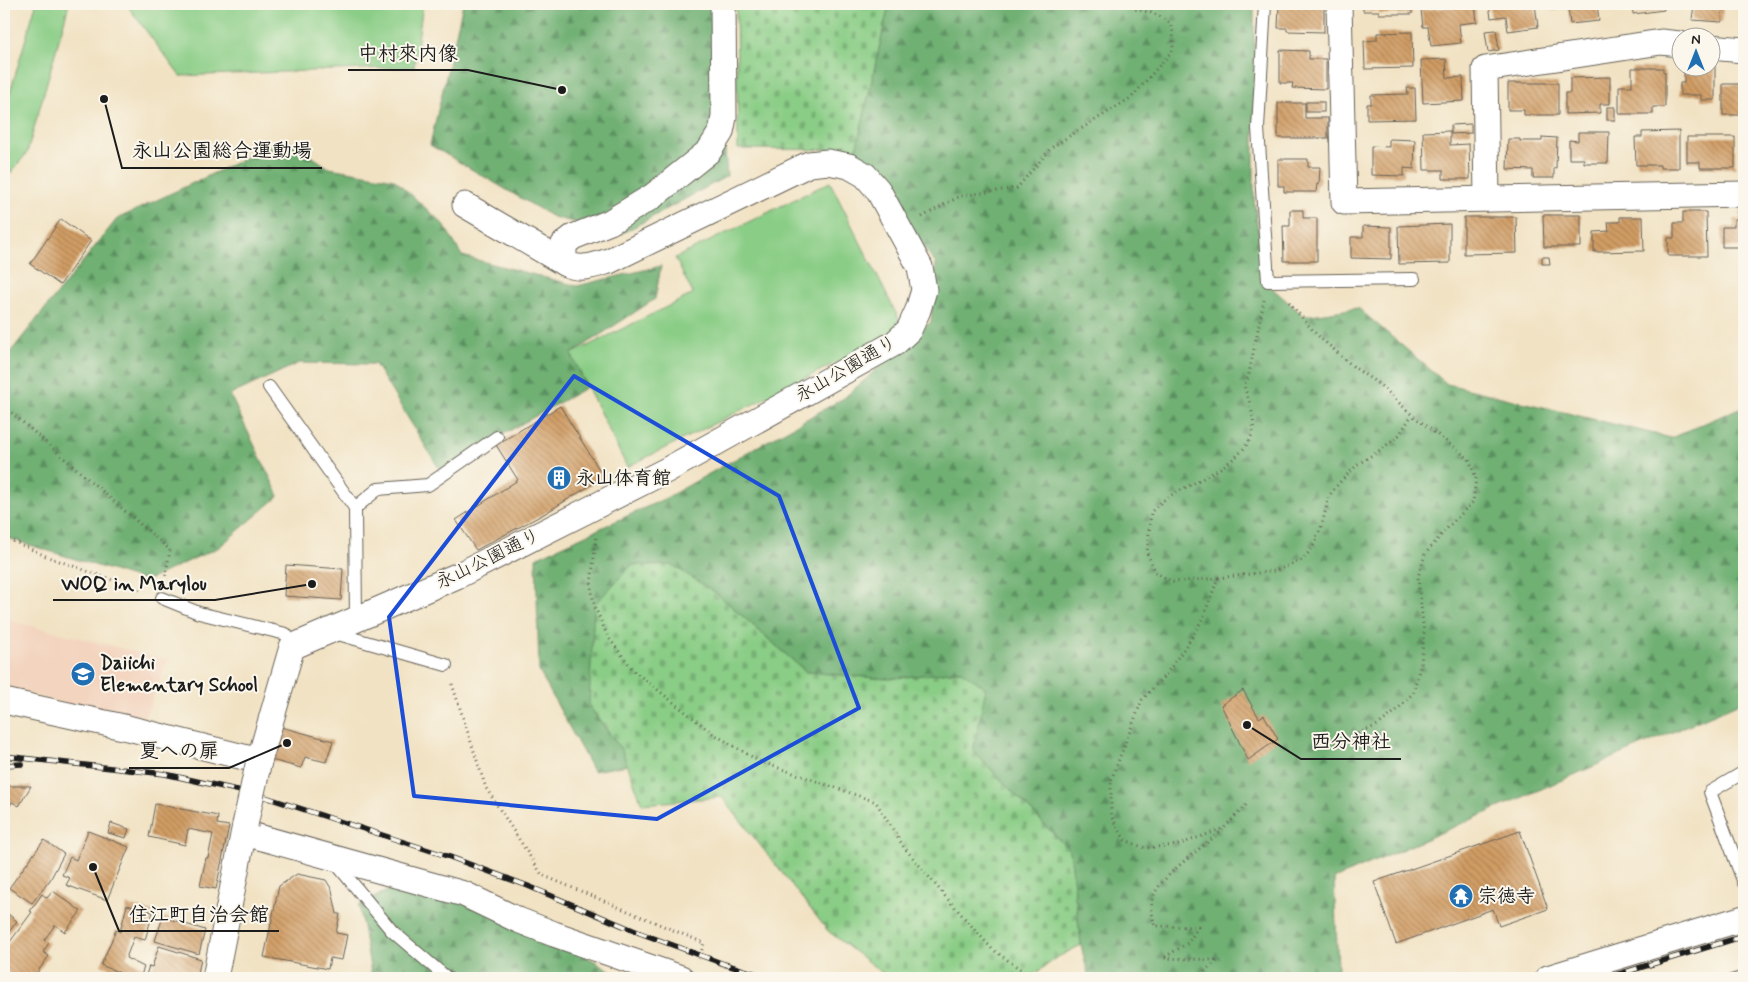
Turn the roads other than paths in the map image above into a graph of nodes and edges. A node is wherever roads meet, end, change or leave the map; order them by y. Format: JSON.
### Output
{"nodes":[{"id":1,"x":723,"y":4,"type":"edge"},
{"id":2,"x":1264,"y":4,"type":"edge"},
{"id":3,"x":1339,"y":4,"type":"edge"},
{"id":4,"x":1670,"y":43,"type":"edge"},
{"id":5,"x":1720,"y":48,"type":"edge"},
{"id":6,"x":1744,"y":50,"type":"edge"},
{"id":7,"x":1744,"y":194,"type":"edge"},
{"id":8,"x":1487,"y":199,"type":"junction"},
{"id":9,"x":465,"y":205,"type":"dead end"},
{"id":10,"x":564,"y":263,"type":"junction"},
{"id":11,"x":1414,"y":279,"type":"dead end"},
{"id":12,"x":269,"y":387,"type":"dead end"},
{"id":13,"x":497,"y":437,"type":"dead end"},
{"id":14,"x":355,"y":508,"type":"junction"},
{"id":15,"x":162,"y":598,"type":"road end"},
{"id":16,"x":356,"y":620,"type":"junction"},
{"id":17,"x":329,"y":632,"type":"junction"},
{"id":18,"x":292,"y":647,"type":"junction"},
{"id":19,"x":446,"y":665,"type":"road end"},
{"id":20,"x":4,"y":701,"type":"edge"},
{"id":21,"x":259,"y":763,"type":"junction"},
{"id":22,"x":1744,"y":772,"type":"edge"},
{"id":23,"x":245,"y":829,"type":"junction"},
{"id":24,"x":331,"y":857,"type":"junction"},
{"id":25,"x":1744,"y":883,"type":"edge"},
{"id":26,"x":1744,"y":918,"type":"edge"},
{"id":27,"x":215,"y":978,"type":"edge"},
{"id":28,"x":447,"y":978,"type":"edge"},
{"id":29,"x":681,"y":978,"type":"edge"},
{"id":30,"x":1548,"y":978,"type":"edge"}],
"edges":[{"from":1,"to":10,"type":"street"},
{"from":2,"to":11,"type":"lane"},
{"from":3,"to":8,"type":"street"},
{"from":4,"to":8,"type":"street"},
{"from":5,"to":6,"type":"street"},
{"from":7,"to":8,"type":"street"},
{"from":9,"to":10,"type":"street"},
{"from":10,"to":16,"type":"street","name":"永山公園通り"},
{"from":12,"to":14,"type":"lane"},
{"from":13,"to":14,"type":"lane"},
{"from":14,"to":16,"type":"lane"},
{"from":15,"to":18,"type":"lane"},
{"from":16,"to":17,"type":"street","name":"永山公園通り"},
{"from":17,"to":18,"type":"street","name":"永山公園通り"},
{"from":17,"to":19,"type":"lane"},
{"from":18,"to":21,"type":"street"},
{"from":20,"to":21,"type":"street"},
{"from":21,"to":23,"type":"street","bridge":true},
{"from":22,"to":25,"type":"lane"},
{"from":23,"to":24,"type":"street"},
{"from":23,"to":27,"type":"street"},
{"from":24,"to":28,"type":"lane"},
{"from":24,"to":29,"type":"street"},
{"from":26,"to":30,"type":"street"}]}
